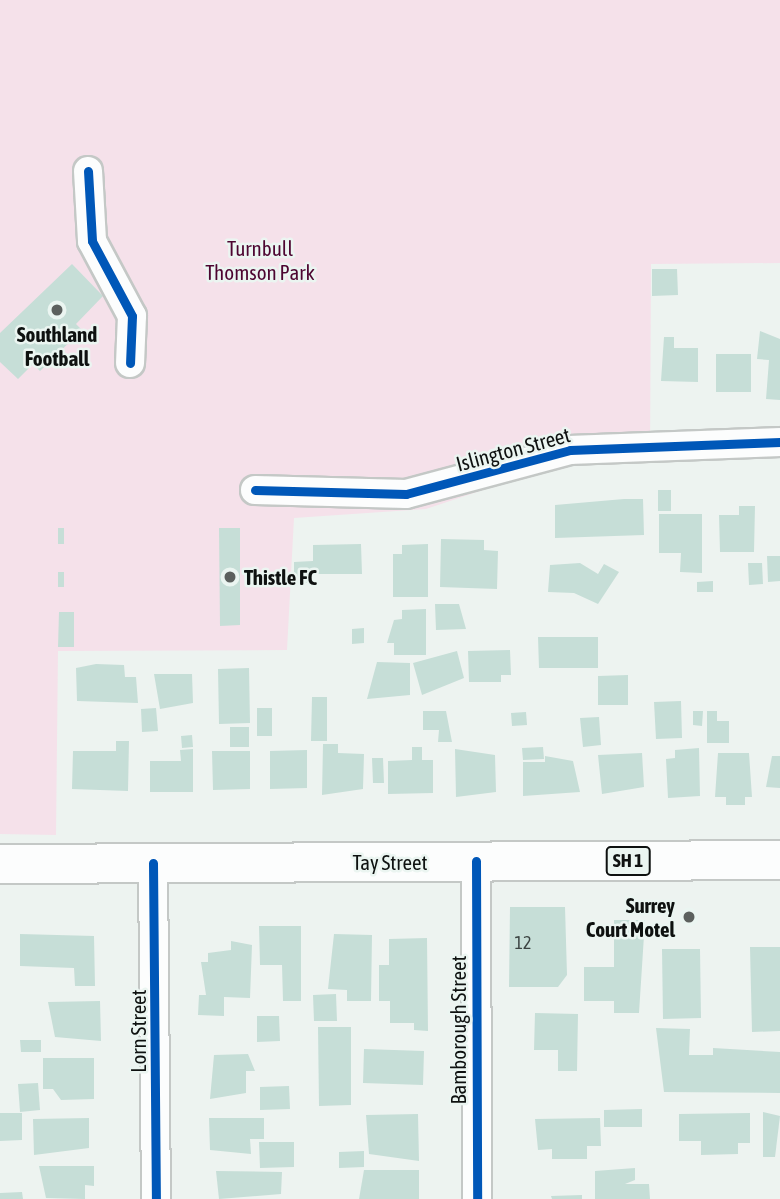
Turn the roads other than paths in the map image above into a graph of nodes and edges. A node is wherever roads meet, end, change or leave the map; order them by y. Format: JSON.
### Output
{"nodes":[{"id":1,"x":88,"y":171,"type":"dead end"},
{"id":2,"x":130,"y":363,"type":"dead end"},
{"id":3,"x":780,"y":442,"type":"edge"},
{"id":4,"x":255,"y":490,"type":"dead end"},
{"id":5,"x":780,"y":860,"type":"edge"},
{"id":6,"x":476,"y":861,"type":"junction"},
{"id":7,"x":153,"y":863,"type":"junction"},
{"id":8,"x":0,"y":864,"type":"edge"},
{"id":9,"x":156,"y":1199,"type":"edge"},
{"id":10,"x":477,"y":1199,"type":"edge"}],
"edges":[{"from":1,"to":2,"type":"street"},
{"from":3,"to":4,"type":"street","name":"Islington Street"},
{"from":5,"to":6,"type":"highway","name":"Tay Street","number":"SH 1"},
{"from":6,"to":7,"type":"highway","name":"Tay Street","number":"SH 1"},
{"from":6,"to":10,"type":"street","name":"Bamborough Street"},
{"from":7,"to":8,"type":"highway","name":"Tay Street","number":"SH 1"},
{"from":7,"to":9,"type":"street","name":"Lorn Street"}]}
